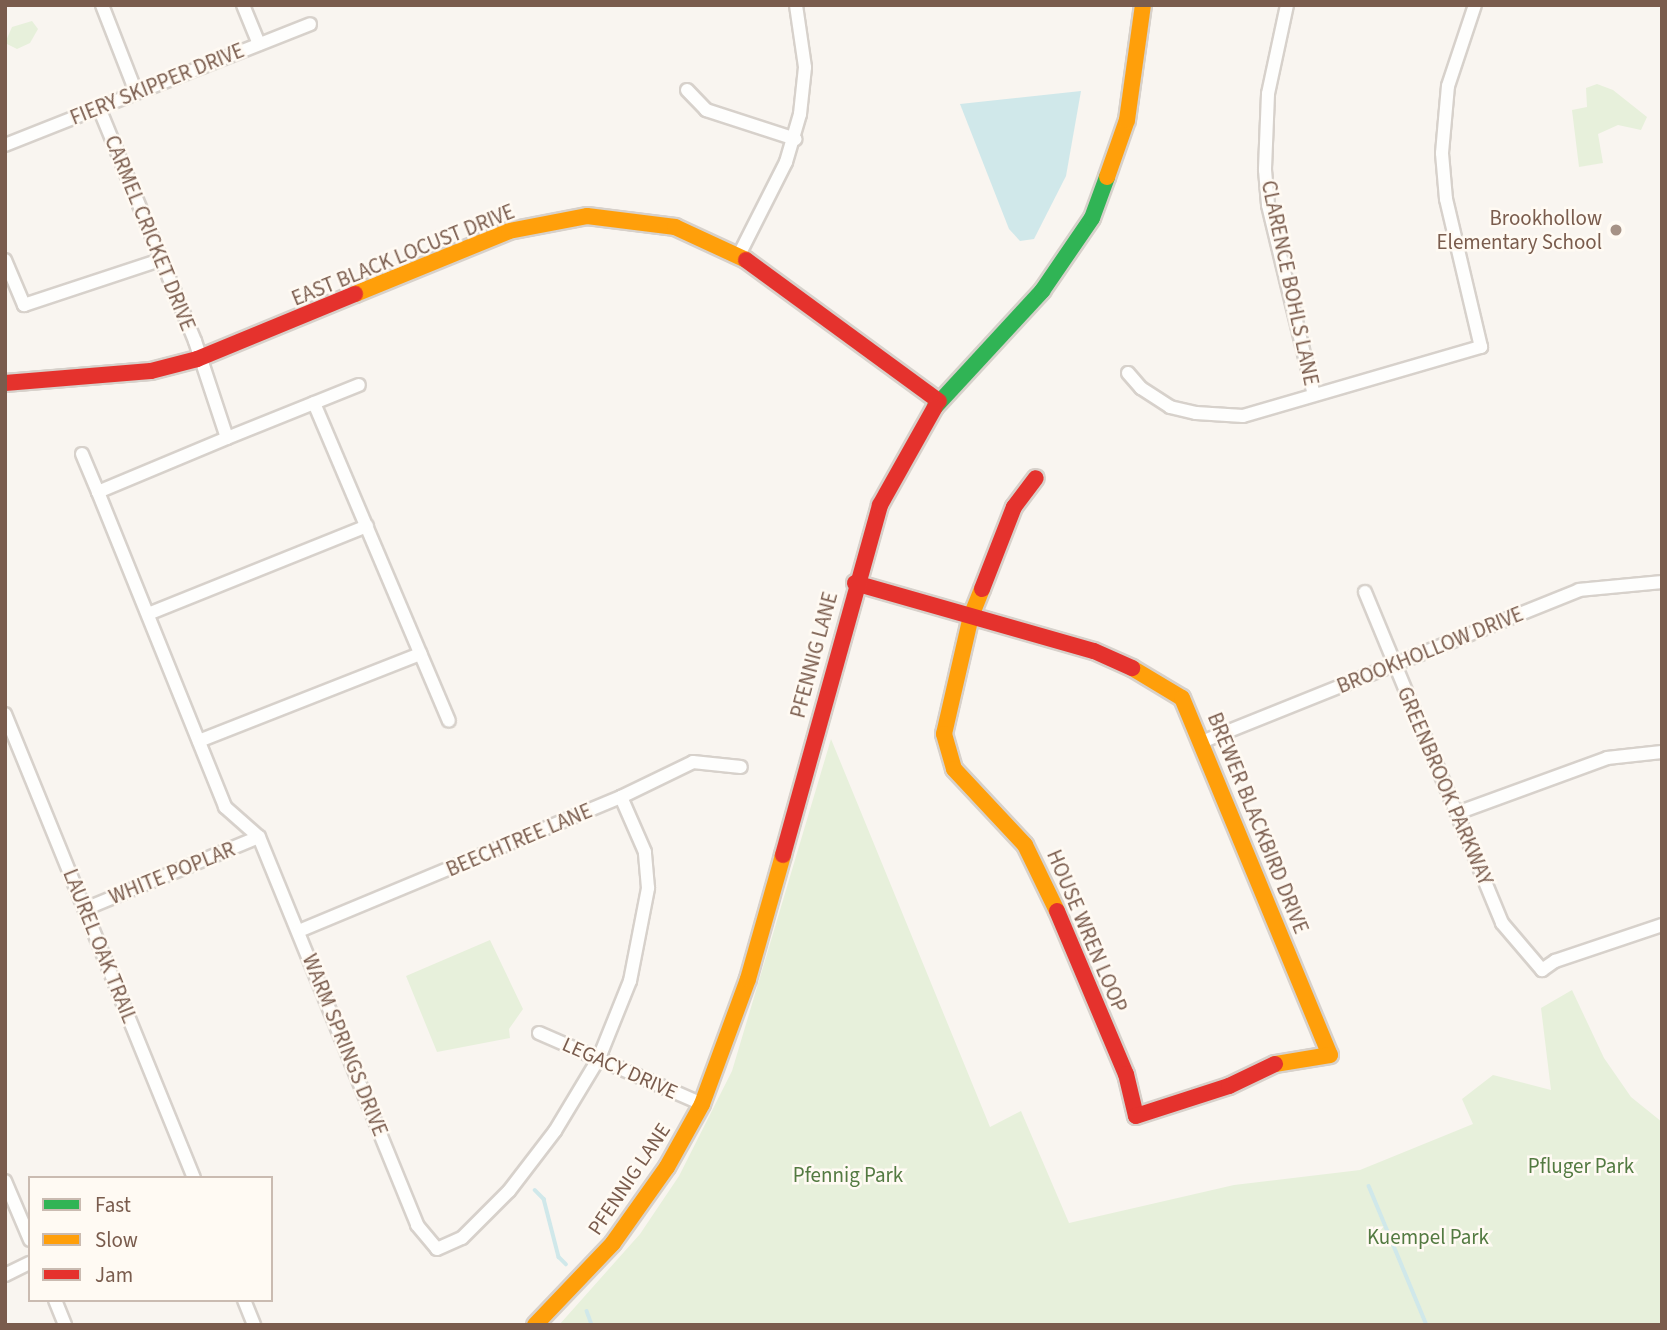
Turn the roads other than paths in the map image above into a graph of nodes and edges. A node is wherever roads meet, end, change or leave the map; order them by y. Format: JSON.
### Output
{"nodes":[{"id":1,"x":102,"y":5,"type":"edge"},
{"id":2,"x":243,"y":5,"type":"edge"},
{"id":3,"x":796,"y":5,"type":"edge"},
{"id":4,"x":1143,"y":5,"type":"edge"},
{"id":5,"x":1287,"y":5,"type":"edge"},
{"id":6,"x":1475,"y":5,"type":"edge"},
{"id":7,"x":310,"y":24,"type":"dead end"},
{"id":8,"x":259,"y":44,"type":"junction"},
{"id":9,"x":687,"y":90,"type":"dead end"},
{"id":10,"x":136,"y":92,"type":"junction"},
{"id":11,"x":99,"y":107,"type":"junction"},
{"id":12,"x":794,"y":139,"type":"junction"},
{"id":13,"x":5,"y":145,"type":"edge"},
{"id":14,"x":739,"y":255,"type":"junction"},
{"id":15,"x":5,"y":260,"type":"edge"},
{"id":16,"x":160,"y":260,"type":"junction"},
{"id":17,"x":201,"y":358,"type":"junction"},
{"id":18,"x":1128,"y":373,"type":"dead end"},
{"id":19,"x":5,"y":383,"type":"edge"},
{"id":20,"x":359,"y":385,"type":"dead end"},
{"id":21,"x":1314,"y":395,"type":"junction"},
{"id":22,"x":939,"y":401,"type":"junction"},
{"id":23,"x":314,"y":403,"type":"junction"},
{"id":24,"x":228,"y":438,"type":"junction"},
{"id":25,"x":82,"y":454,"type":"dead end"},
{"id":26,"x":1036,"y":478,"type":"dead end"},
{"id":27,"x":98,"y":492,"type":"junction"},
{"id":28,"x":367,"y":526,"type":"junction"},
{"id":29,"x":1662,"y":582,"type":"edge"},
{"id":30,"x":855,"y":583,"type":"junction"},
{"id":31,"x":1365,"y":592,"type":"dead end"},
{"id":32,"x":148,"y":614,"type":"junction"},
{"id":33,"x":971,"y":616,"type":"junction"},
{"id":34,"x":420,"y":654,"type":"junction"},
{"id":35,"x":1394,"y":663,"type":"junction"},
{"id":36,"x":5,"y":714,"type":"edge"},
{"id":37,"x":449,"y":721,"type":"dead end"},
{"id":38,"x":199,"y":741,"type":"junction"},
{"id":39,"x":1204,"y":741,"type":"junction"},
{"id":40,"x":11,"y":742,"type":"edge"},
{"id":41,"x":1662,"y":752,"type":"edge"},
{"id":42,"x":741,"y":766,"type":"dead end"},
{"id":43,"x":621,"y":797,"type":"junction"},
{"id":44,"x":1457,"y":813,"type":"junction"},
{"id":45,"x":259,"y":837,"type":"junction"},
{"id":46,"x":85,"y":909,"type":"junction"},
{"id":47,"x":1662,"y":925,"type":"edge"},
{"id":48,"x":299,"y":931,"type":"junction"},
{"id":49,"x":539,"y":1032,"type":"dead end"},
{"id":50,"x":1330,"y":1055,"type":"joint"},
{"id":51,"x":599,"y":1058,"type":"junction"},
{"id":52,"x":702,"y":1104,"type":"junction"},
{"id":53,"x":193,"y":1176,"type":"edge"},
{"id":54,"x":5,"y":1181,"type":"edge"},
{"id":55,"x":28,"y":1235,"type":"edge"},
{"id":56,"x":28,"y":1264,"type":"edge"},
{"id":57,"x":5,"y":1275,"type":"edge"},
{"id":58,"x":56,"y":1302,"type":"edge"},
{"id":59,"x":245,"y":1302,"type":"edge"},
{"id":60,"x":65,"y":1325,"type":"edge"},
{"id":61,"x":254,"y":1325,"type":"edge"},
{"id":62,"x":536,"y":1325,"type":"edge"}],
"edges":[{"from":1,"to":10,"type":"street"},
{"from":2,"to":8,"type":"street"},
{"from":3,"to":12,"type":"street"},
{"from":4,"to":22,"type":"street","name":"PFENNIG LANE"},
{"from":5,"to":21,"type":"street","name":"CLARENCE BOHLS LANE"},
{"from":6,"to":21,"type":"street"},
{"from":7,"to":8,"type":"street","name":"FIERY SKIPPER DRIVE"},
{"from":8,"to":10,"type":"street","name":"FIERY SKIPPER DRIVE"},
{"from":9,"to":12,"type":"street"},
{"from":10,"to":11,"type":"street","name":"FIERY SKIPPER DRIVE"},
{"from":11,"to":13,"type":"street","name":"FIERY SKIPPER DRIVE"},
{"from":11,"to":16,"type":"street","name":"CARMEL CRICKET DRIVE"},
{"from":12,"to":14,"type":"street"},
{"from":14,"to":17,"type":"street","name":"EAST BLACK LOCUST DRIVE"},
{"from":14,"to":22,"type":"street","name":"EAST BLACK LOCUST DRIVE"},
{"from":15,"to":16,"type":"street"},
{"from":16,"to":17,"type":"street","name":"CARMEL CRICKET DRIVE"},
{"from":17,"to":19,"type":"street","name":"EAST BLACK LOCUST DRIVE"},
{"from":17,"to":24,"type":"street","name":"CARMEL CRICKET DRIVE"},
{"from":18,"to":21,"type":"street"},
{"from":20,"to":23,"type":"street"},
{"from":22,"to":30,"type":"street","name":"PFENNIG LANE"},
{"from":23,"to":24,"type":"street"},
{"from":23,"to":28,"type":"street"},
{"from":24,"to":27,"type":"street"},
{"from":25,"to":27,"type":"street"},
{"from":26,"to":33,"type":"street","name":"HOUSE WREN LOOP"},
{"from":27,"to":32,"type":"street"},
{"from":28,"to":32,"type":"street"},
{"from":28,"to":34,"type":"street"},
{"from":29,"to":35,"type":"street","name":"BROOKHOLLOW DRIVE"},
{"from":30,"to":33,"type":"street","name":"BREWER BLACKBIRD DRIVE"},
{"from":30,"to":52,"type":"street","name":"PFENNIG LANE"},
{"from":31,"to":35,"type":"street","name":"GREENBROOK PARKWAY"},
{"from":32,"to":38,"type":"street"},
{"from":33,"to":39,"type":"street","name":"BREWER BLACKBIRD DRIVE"},
{"from":33,"to":50,"type":"street","name":"HOUSE WREN LOOP"},
{"from":34,"to":37,"type":"street"},
{"from":34,"to":38,"type":"street"},
{"from":35,"to":39,"type":"street","name":"BROOKHOLLOW DRIVE"},
{"from":35,"to":44,"type":"street","name":"GREENBROOK PARKWAY"},
{"from":36,"to":40,"type":"street","name":"LAUREL OAK TRAIL"},
{"from":38,"to":45,"type":"street"},
{"from":39,"to":50,"type":"street","name":"BREWER BLACKBIRD DRIVE"},
{"from":40,"to":46,"type":"street","name":"LAUREL OAK TRAIL"},
{"from":41,"to":44,"type":"street"},
{"from":42,"to":43,"type":"street","name":"BEECHTREE LANE"},
{"from":43,"to":48,"type":"street","name":"BEECHTREE LANE"},
{"from":43,"to":51,"type":"street"},
{"from":44,"to":47,"type":"street","name":"GREENBROOK PARKWAY"},
{"from":45,"to":46,"type":"street","name":"WHITE POPLAR"},
{"from":45,"to":48,"type":"street","name":"WARM SPRINGS DRIVE"},
{"from":46,"to":53,"type":"street","name":"LAUREL OAK TRAIL"},
{"from":48,"to":51,"type":"street","name":"WARM SPRINGS DRIVE"},
{"from":49,"to":51,"type":"street","name":"LEGACY DRIVE"},
{"from":51,"to":52,"type":"street","name":"LEGACY DRIVE"},
{"from":52,"to":62,"type":"street","name":"PFENNIG LANE"},
{"from":54,"to":55,"type":"street"},
{"from":56,"to":57,"type":"street"},
{"from":58,"to":60,"type":"street"},
{"from":59,"to":61,"type":"street"}]}
